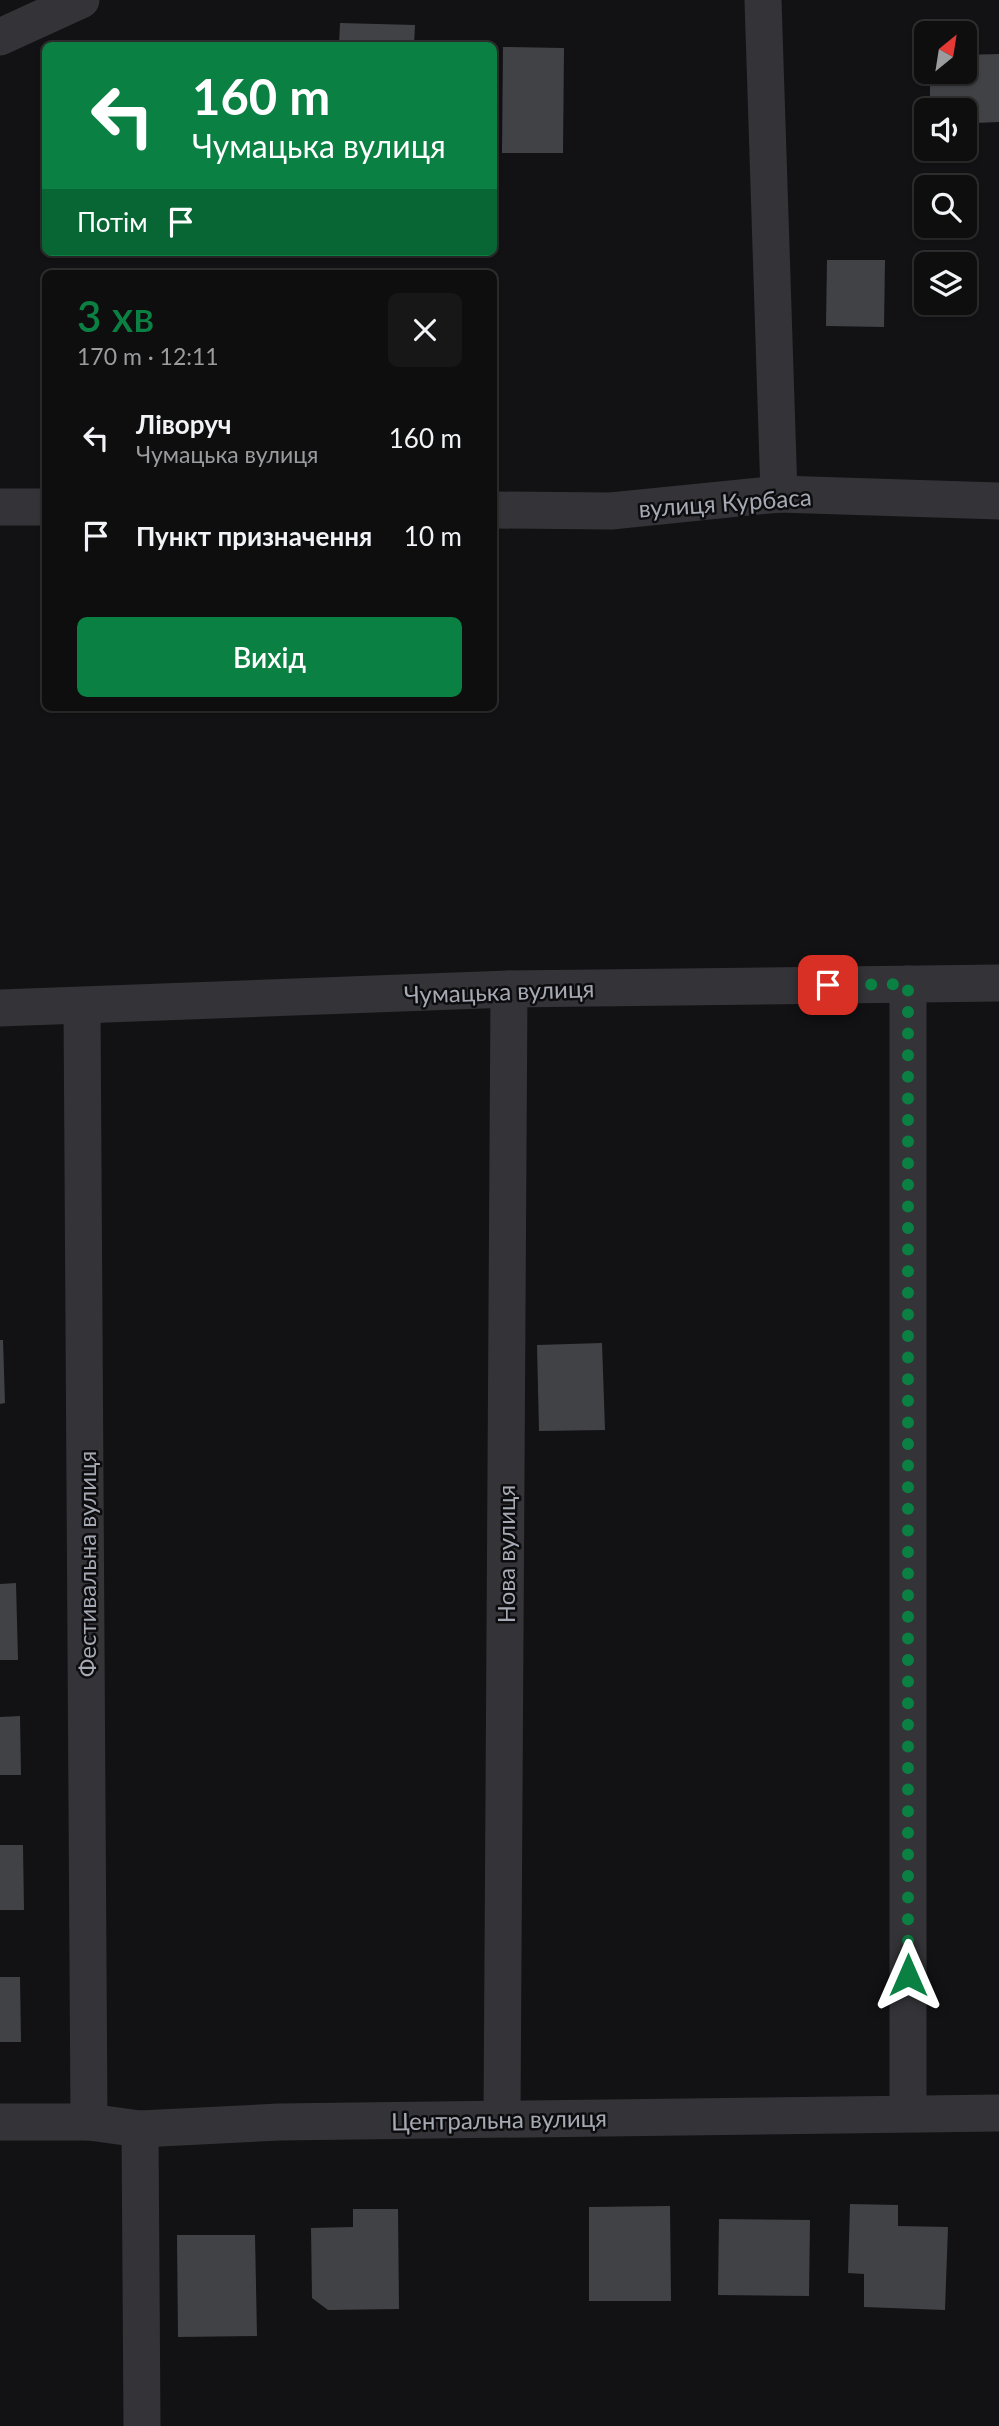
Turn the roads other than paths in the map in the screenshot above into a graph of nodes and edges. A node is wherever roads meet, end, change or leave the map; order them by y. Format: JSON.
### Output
{"nodes":[{"id":1,"x":81,"y":0,"type":"edge"},
{"id":2,"x":763,"y":0,"type":"edge"},
{"id":3,"x":0,"y":37,"type":"edge"},
{"id":4,"x":779,"y":494,"type":"junction"},
{"id":5,"x":999,"y":501,"type":"edge"},
{"id":6,"x":0,"y":507,"type":"edge"},
{"id":7,"x":42,"y":507,"type":"edge"},
{"id":8,"x":497,"y":510,"type":"edge"},
{"id":9,"x":908,"y":984,"type":"junction"},
{"id":10,"x":999,"y":984,"type":"edge"},
{"id":11,"x":509,"y":989,"type":"junction"},
{"id":12,"x":82,"y":1006,"type":"junction"},
{"id":13,"x":0,"y":1008,"type":"edge"},
{"id":14,"x":908,"y":2113,"type":"junction"},
{"id":15,"x":999,"y":2113,"type":"edge"},
{"id":16,"x":502,"y":2119,"type":"junction"},
{"id":17,"x":0,"y":2122,"type":"edge"},
{"id":18,"x":89,"y":2122,"type":"junction"},
{"id":19,"x":140,"y":2129,"type":"junction"},
{"id":20,"x":142,"y":2426,"type":"edge"}],
"edges":[{"from":1,"to":3,"type":"street"},
{"from":2,"to":4,"type":"street"},
{"from":4,"to":5,"type":"street","name":"вулиця Курбаса"},
{"from":4,"to":8,"type":"street","name":"вулиця Курбаса"},
{"from":6,"to":7,"type":"street"},
{"from":9,"to":10,"type":"street","name":"Чумацька вулиця"},
{"from":9,"to":11,"type":"street","name":"Чумацька вулиця"},
{"from":9,"to":14,"type":"street"},
{"from":11,"to":12,"type":"street","name":"Чумацька вулиця"},
{"from":11,"to":16,"type":"street","name":"Нова вулиця"},
{"from":12,"to":13,"type":"street","name":"Чумацька вулиця"},
{"from":12,"to":18,"type":"street","name":"Фестивальна вулиця"},
{"from":14,"to":15,"type":"street","name":"Центральна вулиця"},
{"from":14,"to":16,"type":"street","name":"Центральна вулиця"},
{"from":16,"to":19,"type":"street","name":"Центральна вулиця"},
{"from":17,"to":18,"type":"street","name":"Центральна вулиця"},
{"from":18,"to":19,"type":"street","name":"Центральна вулиця"},
{"from":19,"to":20,"type":"street"}]}
